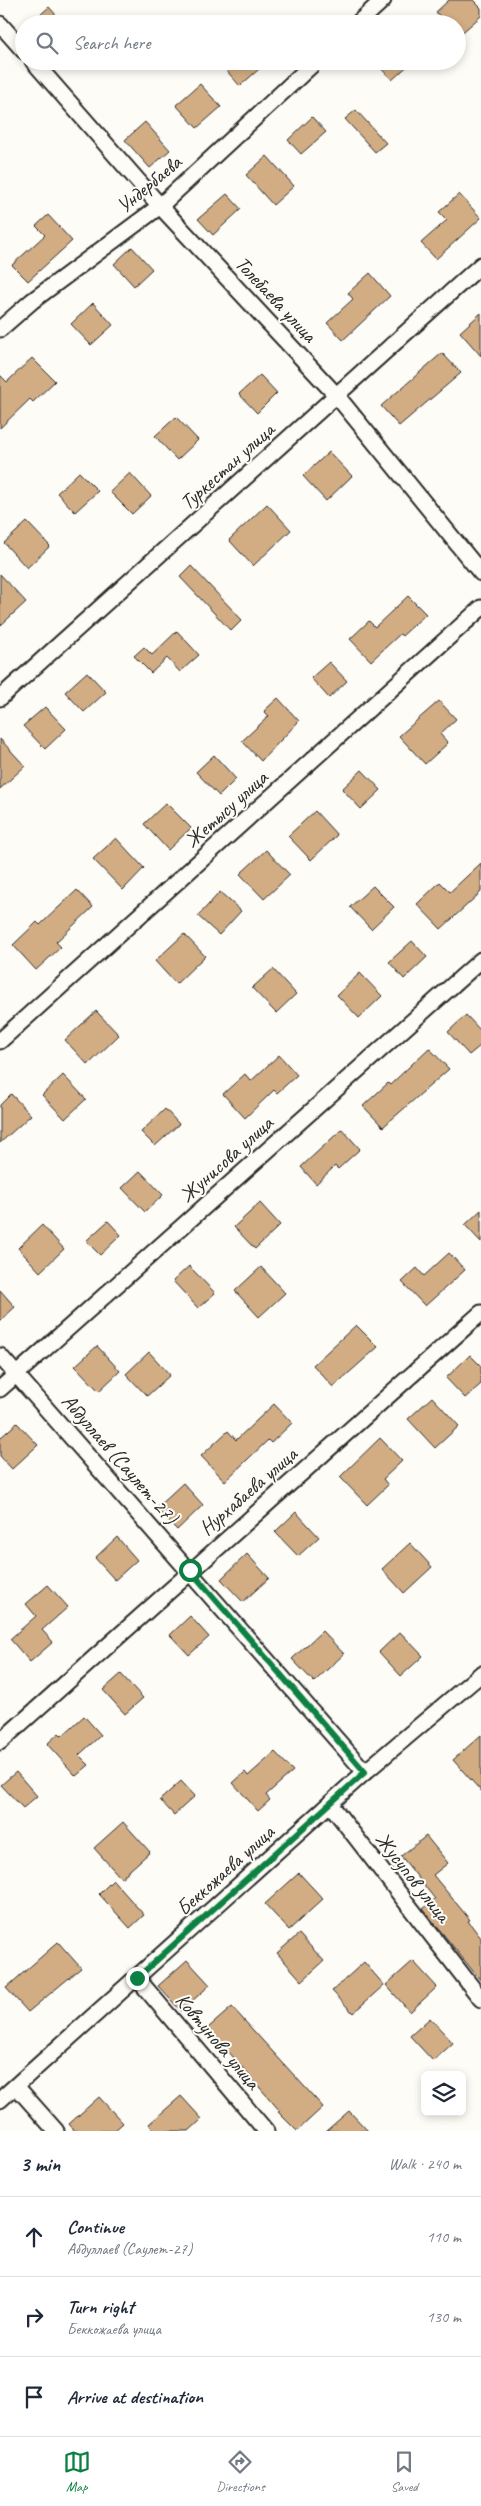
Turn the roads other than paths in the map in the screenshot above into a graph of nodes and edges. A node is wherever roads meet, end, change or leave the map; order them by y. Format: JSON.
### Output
{"nodes":[{"id":1,"x":383,"y":0,"type":"edge"},
{"id":2,"x":367,"y":15,"type":"edge"},
{"id":3,"x":0,"y":24,"type":"edge"},
{"id":4,"x":15,"y":41,"type":"edge"},
{"id":5,"x":41,"y":70,"type":"edge"},
{"id":6,"x":306,"y":70,"type":"edge"},
{"id":7,"x":160,"y":206,"type":"junction"},
{"id":8,"x":481,"y":265,"type":"edge"},
{"id":9,"x":0,"y":329,"type":"edge"},
{"id":10,"x":337,"y":396,"type":"junction"},
{"id":11,"x":481,"y":572,"type":"edge"},
{"id":12,"x":481,"y":608,"type":"edge"},
{"id":13,"x":0,"y":698,"type":"edge"},
{"id":14,"x":481,"y":960,"type":"edge"},
{"id":15,"x":0,"y":1041,"type":"edge"},
{"id":16,"x":481,"y":1313,"type":"edge"},
{"id":17,"x":0,"y":1356,"type":"edge"},
{"id":18,"x":17,"y":1374,"type":"junction"},
{"id":19,"x":0,"y":1389,"type":"edge"},
{"id":20,"x":190,"y":1570,"type":"junction"},
{"id":21,"x":481,"y":1674,"type":"edge"},
{"id":22,"x":0,"y":1742,"type":"edge"},
{"id":23,"x":365,"y":1772,"type":"junction"},
{"id":24,"x":330,"y":1804,"type":"junction"},
{"id":25,"x":137,"y":1978,"type":"junction"},
{"id":26,"x":481,"y":1999,"type":"edge"},
{"id":27,"x":16,"y":2086,"type":"junction"},
{"id":28,"x":0,"y":2100,"type":"edge"},
{"id":29,"x":56,"y":2131,"type":"edge"},
{"id":30,"x":266,"y":2131,"type":"edge"}],
"edges":[{"from":1,"to":2,"type":"street"},
{"from":3,"to":4,"type":"street"},
{"from":5,"to":7,"type":"street","name":"Толебаева улица"},
{"from":6,"to":7,"type":"street","name":"Ундербаева"},
{"from":7,"to":9,"type":"street","name":"Ундербаева"},
{"from":7,"to":10,"type":"street","name":"Толебаева улица"},
{"from":8,"to":10,"type":"street","name":"Туркестан улица"},
{"from":10,"to":11,"type":"street","name":"Толебаева улица"},
{"from":10,"to":13,"type":"street","name":"Туркестан улица"},
{"from":12,"to":15,"type":"street","name":"Жетысу улица"},
{"from":14,"to":18,"type":"street","name":"Жунисова улица"},
{"from":16,"to":20,"type":"street","name":"Нурхабаева улица"},
{"from":17,"to":18,"type":"street","name":"Абдуллаев (Саулет-27)"},
{"from":18,"to":19,"type":"street","name":"Жунисова улица"},
{"from":18,"to":20,"type":"street","name":"Абдуллаев (Саулет-27)"},
{"from":20,"to":22,"type":"street","name":"Нурхабаева улица"},
{"from":20,"to":23,"type":"street","name":"Абдуллаев (Саулет-27)"},
{"from":21,"to":23,"type":"street","name":"Беккожаева улица"},
{"from":23,"to":24,"type":"street","name":"Беккожаева улица"},
{"from":24,"to":25,"type":"street","name":"Беккожаева улица"},
{"from":24,"to":26,"type":"street","name":"Жусупов улица"},
{"from":25,"to":27,"type":"street","name":"Беккожаева улица"},
{"from":25,"to":30,"type":"street","name":"Ковтунова улица"},
{"from":27,"to":28,"type":"street","name":"Беккожаева улица"},
{"from":27,"to":29,"type":"street"}]}
